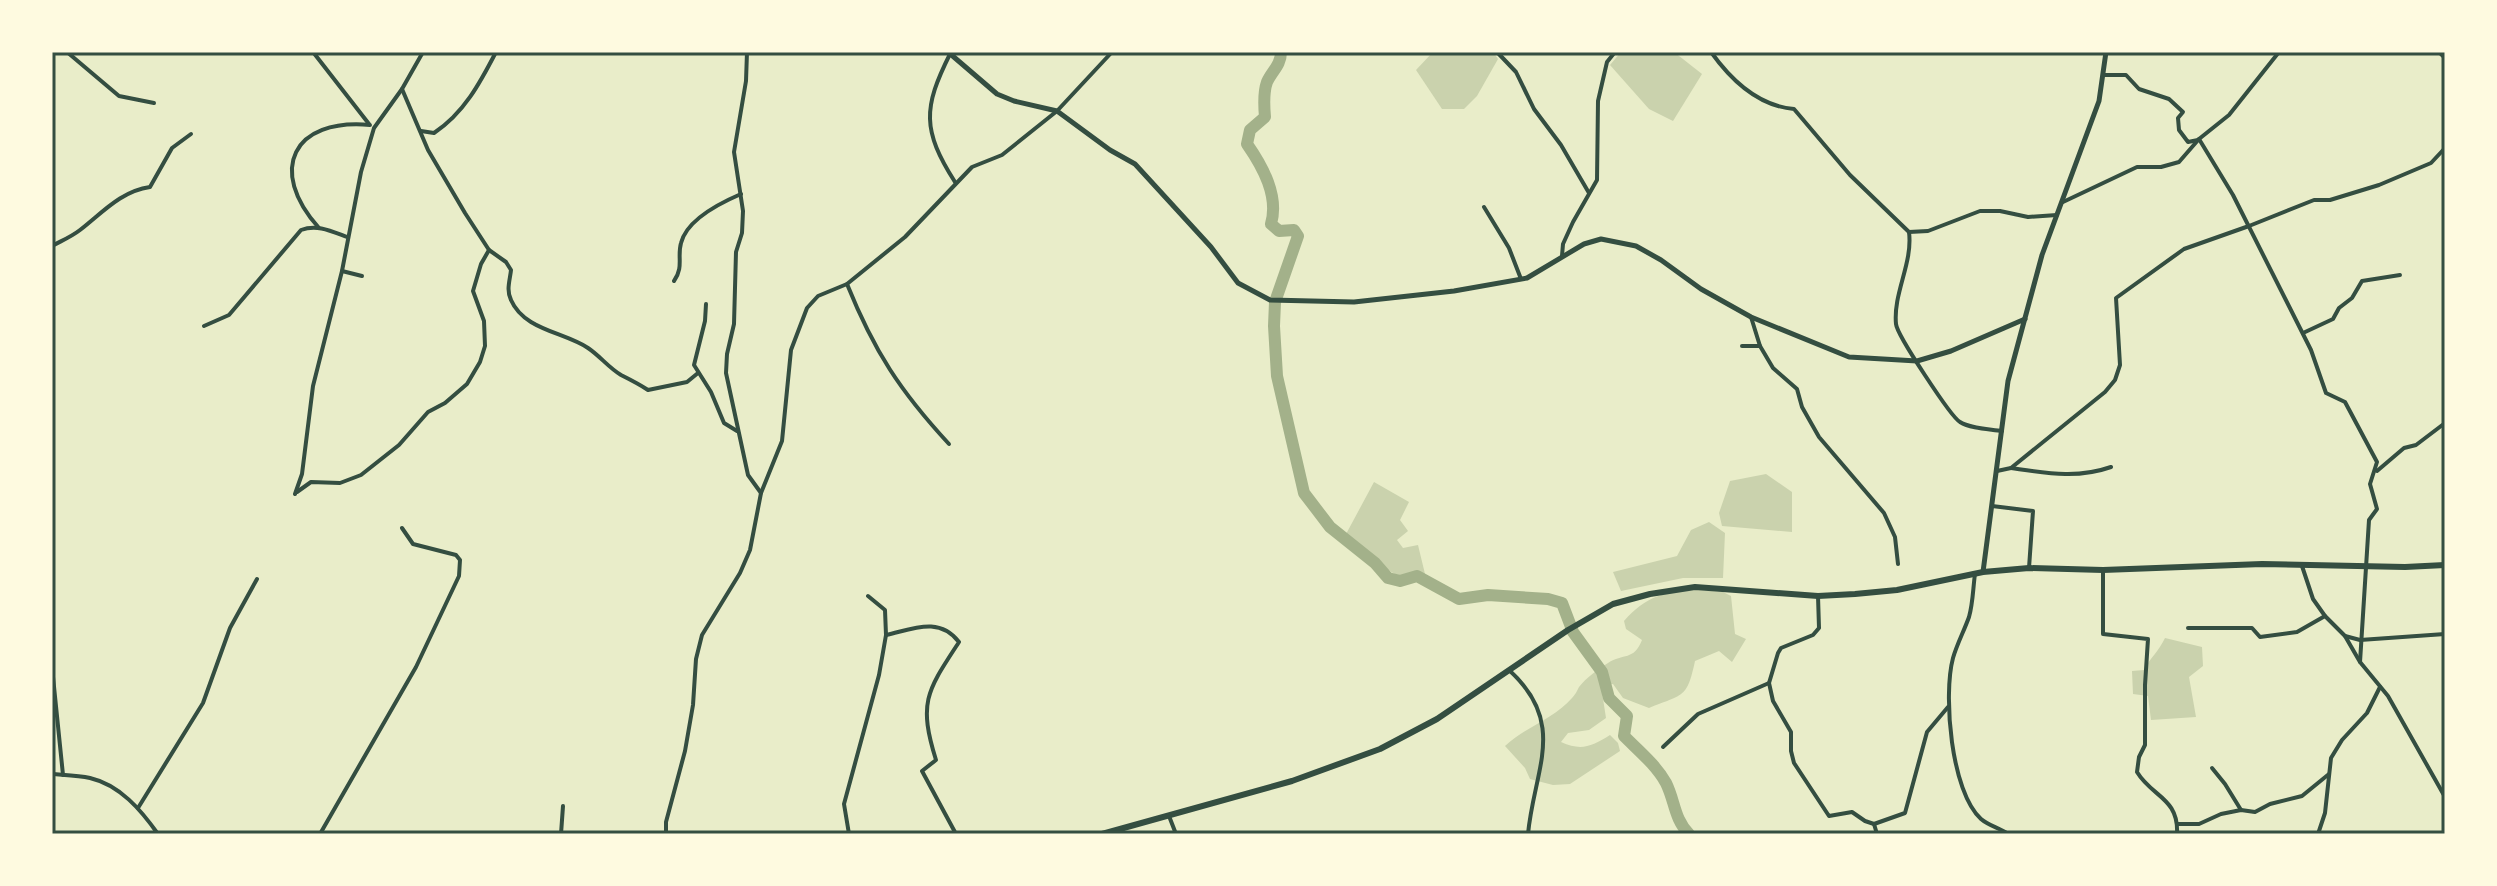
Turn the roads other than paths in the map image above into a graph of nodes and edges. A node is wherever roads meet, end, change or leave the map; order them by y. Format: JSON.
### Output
{"nodes":[{"id":1,"x":67,"y":52,"type":"edge"},
{"id":2,"x":313,"y":52,"type":"edge"},
{"id":3,"x":423,"y":52,"type":"edge"},
{"id":4,"x":496,"y":52,"type":"edge"},
{"id":5,"x":747,"y":52,"type":"edge"},
{"id":6,"x":1112,"y":52,"type":"edge"},
{"id":7,"x":1497,"y":52,"type":"edge"},
{"id":8,"x":1615,"y":52,"type":"edge"},
{"id":9,"x":1711,"y":52,"type":"edge"},
{"id":10,"x":2106,"y":52,"type":"edge"},
{"id":11,"x":2279,"y":52,"type":"edge"},
{"id":12,"x":2439,"y":52,"type":"edge"},
{"id":13,"x":949,"y":53,"type":"edge"},
{"id":14,"x":2445,"y":58,"type":"edge"},
{"id":15,"x":2104,"y":75,"type":"junction"},
{"id":16,"x":402,"y":89,"type":"junction"},
{"id":17,"x":154,"y":103,"type":"dead end"},
{"id":18,"x":1057,"y":111,"type":"junction"},
{"id":19,"x":372,"y":126,"type":"junction"},
{"id":20,"x":421,"y":131,"type":"junction"},
{"id":21,"x":191,"y":134,"type":"dead end"},
{"id":22,"x":2199,"y":139,"type":"junction"},
{"id":23,"x":2445,"y":148,"type":"edge"},
{"id":24,"x":955,"y":182,"type":"junction"},
{"id":25,"x":1589,"y":193,"type":"junction"},
{"id":26,"x":741,"y":194,"type":"junction"},
{"id":27,"x":2063,"y":202,"type":"junction"},
{"id":28,"x":1484,"y":207,"type":"dead end"},
{"id":29,"x":2057,"y":215,"type":"junction"},
{"id":30,"x":2249,"y":226,"type":"junction"},
{"id":31,"x":319,"y":228,"type":"junction"},
{"id":32,"x":1909,"y":232,"type":"junction"},
{"id":33,"x":347,"y":237,"type":"junction"},
{"id":34,"x":52,"y":246,"type":"edge"},
{"id":35,"x":489,"y":250,"type":"junction"},
{"id":36,"x":1562,"y":256,"type":"junction"},
{"id":37,"x":342,"y":271,"type":"junction"},
{"id":38,"x":2400,"y":275,"type":"dead end"},
{"id":39,"x":362,"y":276,"type":"dead end"},
{"id":40,"x":1521,"y":279,"type":"junction"},
{"id":41,"x":674,"y":281,"type":"dead end"},
{"id":42,"x":847,"y":284,"type":"junction"},
{"id":43,"x":706,"y":304,"type":"dead end"},
{"id":44,"x":1751,"y":317,"type":"junction"},
{"id":45,"x":2025,"y":319,"type":"junction"},
{"id":46,"x":204,"y":326,"type":"dead end"},
{"id":47,"x":2303,"y":333,"type":"junction"},
{"id":48,"x":1742,"y":346,"type":"dead end"},
{"id":49,"x":1760,"y":346,"type":"junction"},
{"id":50,"x":1917,"y":361,"type":"junction"},
{"id":51,"x":698,"y":373,"type":"junction"},
{"id":52,"x":2445,"y":423,"type":"edge"},
{"id":53,"x":737,"y":431,"type":"junction"},
{"id":54,"x":2002,"y":431,"type":"junction"},
{"id":55,"x":949,"y":444,"type":"dead end"},
{"id":56,"x":2111,"y":467,"type":"dead end"},
{"id":57,"x":2011,"y":468,"type":"junction"},
{"id":58,"x":1997,"y":471,"type":"junction"},
{"id":59,"x":2375,"y":472,"type":"junction"},
{"id":60,"x":761,"y":493,"type":"junction"},
{"id":61,"x":1992,"y":506,"type":"junction"},
{"id":62,"x":402,"y":528,"type":"dead end"},
{"id":63,"x":1898,"y":564,"type":"dead end"},
{"id":64,"x":2368,"y":565,"type":"junction"},
{"id":65,"x":2445,"y":565,"type":"edge"},
{"id":66,"x":2302,"y":566,"type":"junction"},
{"id":67,"x":2029,"y":568,"type":"junction"},
{"id":68,"x":2103,"y":570,"type":"junction"},
{"id":69,"x":1979,"y":573,"type":"junction"},
{"id":70,"x":257,"y":579,"type":"dead end"},
{"id":71,"x":868,"y":596,"type":"dead end"},
{"id":72,"x":1818,"y":596,"type":"junction"},
{"id":73,"x":2325,"y":616,"type":"junction"},
{"id":74,"x":2188,"y":628,"type":"dead end"},
{"id":75,"x":2445,"y":634,"type":"edge"},
{"id":76,"x":886,"y":635,"type":"junction"},
{"id":77,"x":2345,"y":636,"type":"junction"},
{"id":78,"x":2360,"y":640,"type":"junction"},
{"id":79,"x":2360,"y":662,"type":"junction"},
{"id":80,"x":52,"y":667,"type":"edge"},
{"id":81,"x":1509,"y":670,"type":"junction"},
{"id":82,"x":1769,"y":683,"type":"junction"},
{"id":83,"x":2380,"y":687,"type":"junction"},
{"id":84,"x":1948,"y":707,"type":"junction"},
{"id":85,"x":1663,"y":747,"type":"dead end"},
{"id":86,"x":2212,"y":768,"type":"dead end"},
{"id":87,"x":52,"y":774,"type":"edge"},
{"id":88,"x":2329,"y":774,"type":"junction"},
{"id":89,"x":63,"y":775,"type":"junction"},
{"id":90,"x":2445,"y":796,"type":"edge"},
{"id":91,"x":563,"y":806,"type":"dead end"},
{"id":92,"x":138,"y":808,"type":"junction"},
{"id":93,"x":2241,"y":810,"type":"junction"},
{"id":94,"x":1168,"y":814,"type":"junction"},
{"id":95,"x":1874,"y":824,"type":"junction"},
{"id":96,"x":2177,"y":824,"type":"junction"},
{"id":97,"x":158,"y":834,"type":"edge"},
{"id":98,"x":320,"y":834,"type":"edge"},
{"id":99,"x":561,"y":834,"type":"edge"},
{"id":100,"x":666,"y":834,"type":"edge"},
{"id":101,"x":849,"y":834,"type":"edge"},
{"id":102,"x":956,"y":834,"type":"edge"},
{"id":103,"x":1102,"y":834,"type":"edge"},
{"id":104,"x":1176,"y":834,"type":"edge"},
{"id":105,"x":1528,"y":834,"type":"edge"},
{"id":106,"x":1877,"y":834,"type":"edge"},
{"id":107,"x":2008,"y":834,"type":"edge"},
{"id":108,"x":2177,"y":834,"type":"edge"},
{"id":109,"x":2318,"y":834,"type":"edge"}],
"edges":[{"from":1,"to":17,"type":"street"},
{"from":2,"to":19,"type":"street"},
{"from":3,"to":16,"type":"street"},
{"from":4,"to":20,"type":"street"},
{"from":5,"to":26,"type":"street"},
{"from":6,"to":18,"type":"street"},
{"from":7,"to":25,"type":"street"},
{"from":8,"to":25,"type":"street"},
{"from":9,"to":32,"type":"street"},
{"from":10,"to":15,"type":"street"},
{"from":11,"to":22,"type":"street"},
{"from":12,"to":14,"type":"street"},
{"from":13,"to":18,"type":"street"},
{"from":13,"to":24,"type":"street"},
{"from":15,"to":22,"type":"street"},
{"from":15,"to":27,"type":"street"},
{"from":16,"to":19,"type":"street"},
{"from":16,"to":20,"type":"street"},
{"from":18,"to":24,"type":"street"},
{"from":18,"to":40,"type":"street"},
{"from":19,"to":31,"type":"street"},
{"from":19,"to":33,"type":"street"},
{"from":20,"to":35,"type":"street"},
{"from":21,"to":34,"type":"street"},
{"from":22,"to":27,"type":"street"},
{"from":22,"to":30,"type":"street"},
{"from":23,"to":30,"type":"street"},
{"from":24,"to":42,"type":"street"},
{"from":25,"to":36,"type":"street"},
{"from":26,"to":41,"type":"street"},
{"from":26,"to":53,"type":"street"},
{"from":27,"to":29,"type":"street"},
{"from":28,"to":40,"type":"street"},
{"from":29,"to":32,"type":"street"},
{"from":29,"to":45,"type":"street"},
{"from":30,"to":47,"type":"street"},
{"from":30,"to":57,"type":"street"},
{"from":31,"to":33,"type":"street"},
{"from":31,"to":46,"type":"street"},
{"from":32,"to":50,"type":"street"},
{"from":33,"to":37,"type":"street"},
{"from":35,"to":37,"type":"street"},
{"from":35,"to":51,"type":"street"},
{"from":36,"to":40,"type":"street"},
{"from":36,"to":44,"type":"street"},
{"from":37,"to":39,"type":"street"},
{"from":38,"to":47,"type":"street"},
{"from":42,"to":55,"type":"street"},
{"from":42,"to":60,"type":"street"},
{"from":43,"to":51,"type":"street"},
{"from":44,"to":49,"type":"street"},
{"from":44,"to":50,"type":"street"},
{"from":45,"to":50,"type":"street"},
{"from":45,"to":54,"type":"street"},
{"from":47,"to":59,"type":"street"},
{"from":48,"to":49,"type":"street"},
{"from":49,"to":63,"type":"street"},
{"from":50,"to":54,"type":"street"},
{"from":51,"to":53,"type":"street"},
{"from":52,"to":59,"type":"street"},
{"from":53,"to":60,"type":"street"},
{"from":54,"to":58,"type":"street"},
{"from":56,"to":57,"type":"street"},
{"from":57,"to":58,"type":"street"},
{"from":58,"to":61,"type":"street"},
{"from":59,"to":64,"type":"street"},
{"from":60,"to":100,"type":"street"},
{"from":61,"to":67,"type":"street"},
{"from":61,"to":69,"type":"street"},
{"from":62,"to":98,"type":"street"},
{"from":64,"to":65,"type":"main road"},
{"from":64,"to":66,"type":"main road"},
{"from":64,"to":78,"type":"street"},
{"from":66,"to":68,"type":"main road"},
{"from":66,"to":73,"type":"street"},
{"from":67,"to":68,"type":"main road"},
{"from":67,"to":69,"type":"main road"},
{"from":68,"to":96,"type":"street"},
{"from":69,"to":72,"type":"main road"},
{"from":69,"to":84,"type":"street"},
{"from":70,"to":92,"type":"street"},
{"from":71,"to":76,"type":"street"},
{"from":72,"to":81,"type":"main road"},
{"from":72,"to":82,"type":"street"},
{"from":73,"to":74,"type":"street"},
{"from":73,"to":77,"type":"street"},
{"from":75,"to":78,"type":"street"},
{"from":76,"to":101,"type":"street"},
{"from":76,"to":102,"type":"street"},
{"from":77,"to":78,"type":"street"},
{"from":77,"to":79,"type":"street"},
{"from":78,"to":79,"type":"street"},
{"from":79,"to":83,"type":"street"},
{"from":80,"to":89,"type":"street"},
{"from":81,"to":94,"type":"main road"},
{"from":81,"to":105,"type":"street"},
{"from":82,"to":85,"type":"street"},
{"from":82,"to":95,"type":"street"},
{"from":83,"to":88,"type":"street"},
{"from":83,"to":90,"type":"street"},
{"from":84,"to":95,"type":"street"},
{"from":84,"to":107,"type":"street"},
{"from":86,"to":93,"type":"street"},
{"from":87,"to":89,"type":"street"},
{"from":88,"to":93,"type":"street"},
{"from":88,"to":109,"type":"street"},
{"from":89,"to":92,"type":"street"},
{"from":91,"to":99,"type":"street"},
{"from":92,"to":97,"type":"street"},
{"from":93,"to":96,"type":"street"},
{"from":94,"to":103,"type":"main road"},
{"from":94,"to":104,"type":"street"},
{"from":95,"to":106,"type":"street"},
{"from":96,"to":108,"type":"street"}]}
